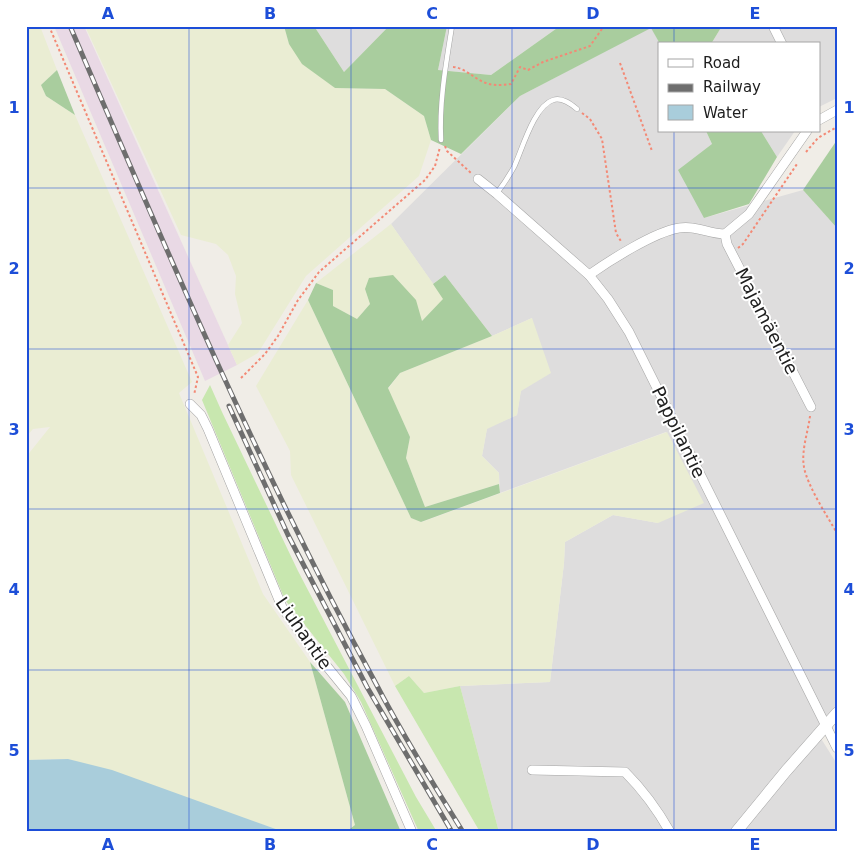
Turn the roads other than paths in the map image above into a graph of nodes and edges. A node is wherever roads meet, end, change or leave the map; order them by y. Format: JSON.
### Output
{"nodes":[{"id":1,"x":452,"y":26,"type":"edge"},
{"id":2,"x":773,"y":26,"type":"edge"},
{"id":3,"x":781,"y":42,"type":"edge"},
{"id":4,"x":577,"y":109,"type":"road end"},
{"id":5,"x":837,"y":110,"type":"edge"},
{"id":6,"x":821,"y":116,"type":"edge"},
{"id":7,"x":806,"y":132,"type":"edge"},
{"id":8,"x":441,"y":140,"type":"road end"},
{"id":9,"x":478,"y":179,"type":"road end"},
{"id":10,"x":497,"y":194,"type":"junction"},
{"id":11,"x":725,"y":234,"type":"junction"},
{"id":12,"x":588,"y":276,"type":"junction"},
{"id":13,"x":190,"y":404,"type":"road end"},
{"id":14,"x":811,"y":407,"type":"road end"},
{"id":15,"x":837,"y":713,"type":"edge"},
{"id":16,"x":825,"y":726,"type":"junction"},
{"id":17,"x":837,"y":748,"type":"edge"},
{"id":18,"x":532,"y":770,"type":"dead end"},
{"id":19,"x":412,"y":832,"type":"edge"},
{"id":20,"x":670,"y":832,"type":"edge"},
{"id":21,"x":736,"y":832,"type":"edge"}],
"edges":[{"from":1,"to":8,"type":"lane"},
{"from":2,"to":3,"type":"street"},
{"from":4,"to":10,"type":"lane"},
{"from":5,"to":6,"type":"street"},
{"from":7,"to":11,"type":"street"},
{"from":9,"to":10,"type":"street","name":"Pappilantie"},
{"from":10,"to":12,"type":"street","name":"Pappilantie"},
{"from":11,"to":12,"type":"street"},
{"from":11,"to":14,"type":"street","name":"Majamäentie"},
{"from":12,"to":16,"type":"street","name":"Pappilantie"},
{"from":13,"to":19,"type":"street","name":"Liuhantie"},
{"from":15,"to":16,"type":"street"},
{"from":16,"to":17,"type":"street","name":"Pappilantie"},
{"from":16,"to":21,"type":"street"},
{"from":18,"to":20,"type":"street"}]}
